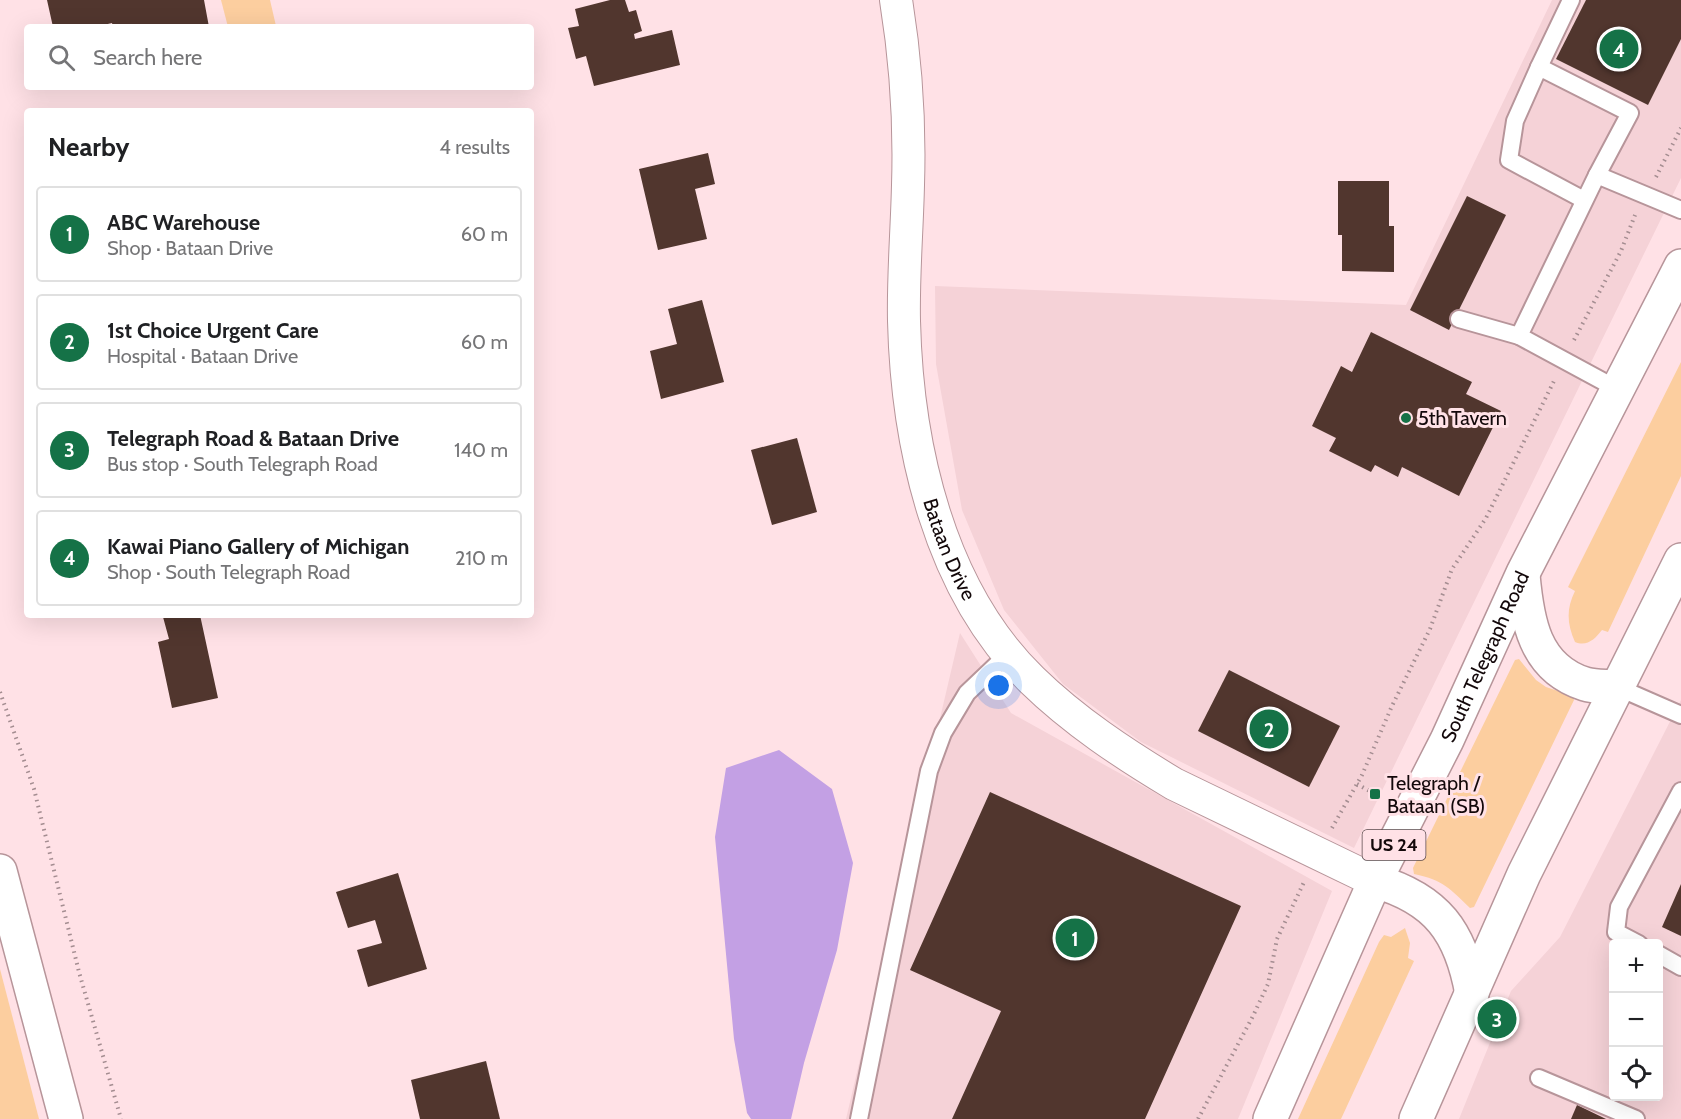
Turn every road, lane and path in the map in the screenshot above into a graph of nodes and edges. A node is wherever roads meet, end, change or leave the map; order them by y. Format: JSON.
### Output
{"nodes":[{"id":1,"x":896,"y":0,"type":"edge"},
{"id":2,"x":1571,"y":0,"type":"edge"},
{"id":3,"x":1539,"y":67,"type":"junction"},
{"id":4,"x":1681,"y":128,"type":"edge"},
{"id":5,"x":1597,"y":175,"type":"junction"},
{"id":6,"x":1655,"y":178,"type":"dead end"},
{"id":7,"x":1584,"y":200,"type":"junction"},
{"id":8,"x":1681,"y":210,"type":"edge"},
{"id":9,"x":1635,"y":217,"type":"dead end"},
{"id":10,"x":1681,"y":266,"type":"edge"},
{"id":11,"x":1459,"y":320,"type":"dead end"},
{"id":12,"x":1519,"y":336,"type":"junction"},
{"id":13,"x":1574,"y":340,"type":"dead end"},
{"id":14,"x":1555,"y":379,"type":"dead end"},
{"id":15,"x":1619,"y":390,"type":"junction"},
{"id":16,"x":1681,"y":560,"type":"edge"},
{"id":17,"x":1522,"y":573,"type":"junction"},
{"id":18,"x":1008,"y":654,"type":"junction"},
{"id":19,"x":1617,"y":687,"type":"junction"},
{"id":20,"x":0,"y":692,"type":"edge"},
{"id":21,"x":1681,"y":715,"type":"edge"},
{"id":22,"x":1357,"y":784,"type":"junction"},
{"id":23,"x":1681,"y":790,"type":"edge"},
{"id":24,"x":1375,"y":794,"type":"dead end"},
{"id":25,"x":1330,"y":831,"type":"dead end"},
{"id":26,"x":0,"y":872,"type":"edge"},
{"id":27,"x":1308,"y":875,"type":"dead end"},
{"id":28,"x":1375,"y":881,"type":"junction"},
{"id":29,"x":1629,"y":939,"type":"edge"},
{"id":30,"x":1663,"y":956,"type":"edge"},
{"id":31,"x":1681,"y":967,"type":"edge"},
{"id":32,"x":1472,"y":994,"type":"junction"},
{"id":33,"x":1497,"y":1019,"type":"dead end"},
{"id":34,"x":1510,"y":1030,"type":"dead end"},
{"id":35,"x":1539,"y":1078,"type":"dead end"},
{"id":36,"x":1418,"y":1118,"type":"edge"},
{"id":37,"x":66,"y":1119,"type":"edge"},
{"id":38,"x":121,"y":1119,"type":"edge"},
{"id":39,"x":859,"y":1119,"type":"edge"},
{"id":40,"x":1198,"y":1119,"type":"edge"},
{"id":41,"x":1270,"y":1119,"type":"edge"},
{"id":42,"x":1636,"y":1119,"type":"edge"}],
"edges":[{"from":1,"to":18,"type":"street","name":"Bataan Drive"},
{"from":2,"to":3,"type":"lane"},
{"from":3,"to":5,"type":"lane"},
{"from":3,"to":7,"type":"lane"},
{"from":4,"to":6,"type":"path"},
{"from":5,"to":7,"type":"lane"},
{"from":5,"to":8,"type":"lane"},
{"from":7,"to":12,"type":"lane"},
{"from":9,"to":13,"type":"path"},
{"from":10,"to":15,"type":"main road","name":"South Telegraph Road","number":"US 24"},
{"from":11,"to":12,"type":"lane"},
{"from":12,"to":15,"type":"lane"},
{"from":14,"to":22,"type":"path"},
{"from":15,"to":17,"type":"main road","name":"South Telegraph Road","number":"US 24"},
{"from":16,"to":19,"type":"main road"},
{"from":17,"to":19,"type":"main road"},
{"from":17,"to":28,"type":"main road","name":"South Telegraph Road","number":"US 24"},
{"from":18,"to":28,"type":"street","name":"Bataan Drive"},
{"from":18,"to":39,"type":"lane"},
{"from":19,"to":21,"type":"lane"},
{"from":19,"to":32,"type":"main road"},
{"from":20,"to":38,"type":"path"},
{"from":22,"to":24,"type":"path"},
{"from":22,"to":25,"type":"path"},
{"from":23,"to":29,"type":"lane"},
{"from":26,"to":37,"type":"main road"},
{"from":27,"to":40,"type":"path"},
{"from":28,"to":32,"type":"main road"},
{"from":28,"to":41,"type":"main road","name":"South Telegraph Road","number":"US 24"},
{"from":30,"to":31,"type":"lane"},
{"from":32,"to":36,"type":"main road"},
{"from":33,"to":34,"type":"path"},
{"from":35,"to":42,"type":"lane"}]}
